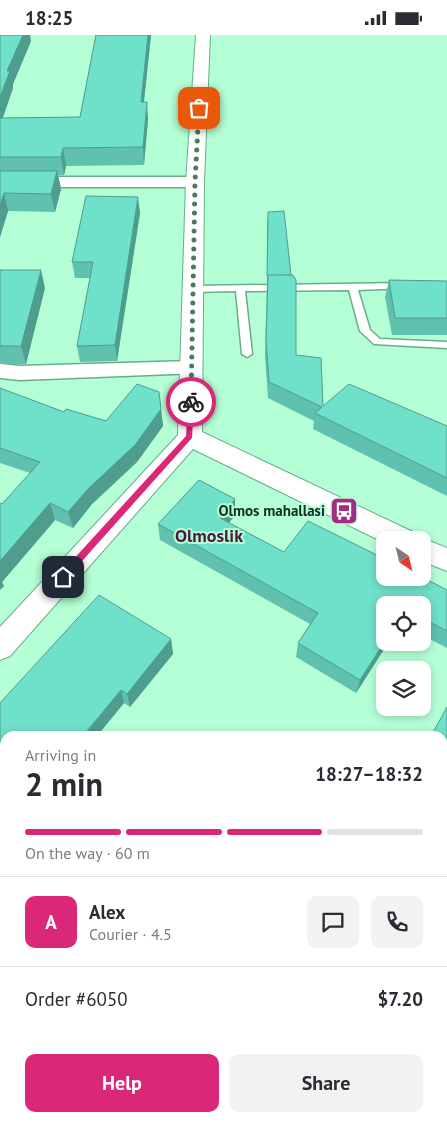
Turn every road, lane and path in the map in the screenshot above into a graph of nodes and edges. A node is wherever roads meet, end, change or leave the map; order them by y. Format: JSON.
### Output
{"nodes":[{"id":1,"x":203,"y":35,"type":"edge"},
{"id":2,"x":195,"y":182,"type":"junction"},
{"id":3,"x":0,"y":183,"type":"edge"},
{"id":4,"x":419,"y":285,"type":"edge"},
{"id":5,"x":353,"y":287,"type":"junction"},
{"id":6,"x":194,"y":289,"type":"junction"},
{"id":7,"x":240,"y":289,"type":"junction"},
{"id":8,"x":447,"y":345,"type":"edge"},
{"id":9,"x":247,"y":354,"type":"dead end"},
{"id":10,"x":192,"y":368,"type":"junction"},
{"id":11,"x":0,"y":371,"type":"edge"},
{"id":12,"x":190,"y":437,"type":"junction"},
{"id":13,"x":385,"y":531,"type":"edge"},
{"id":14,"x":431,"y":553,"type":"edge"},
{"id":15,"x":447,"y":561,"type":"edge"},
{"id":16,"x":0,"y":647,"type":"edge"}],
"edges":[{"from":1,"to":2,"type":"street"},
{"from":2,"to":3,"type":"street"},
{"from":2,"to":6,"type":"street"},
{"from":4,"to":5,"type":"lane"},
{"from":5,"to":7,"type":"lane"},
{"from":5,"to":8,"type":"lane"},
{"from":6,"to":7,"type":"lane"},
{"from":6,"to":10,"type":"street"},
{"from":7,"to":9,"type":"lane"},
{"from":10,"to":11,"type":"street"},
{"from":10,"to":12,"type":"street"},
{"from":12,"to":13,"type":"street"},
{"from":12,"to":16,"type":"street"},
{"from":14,"to":15,"type":"street"}]}
